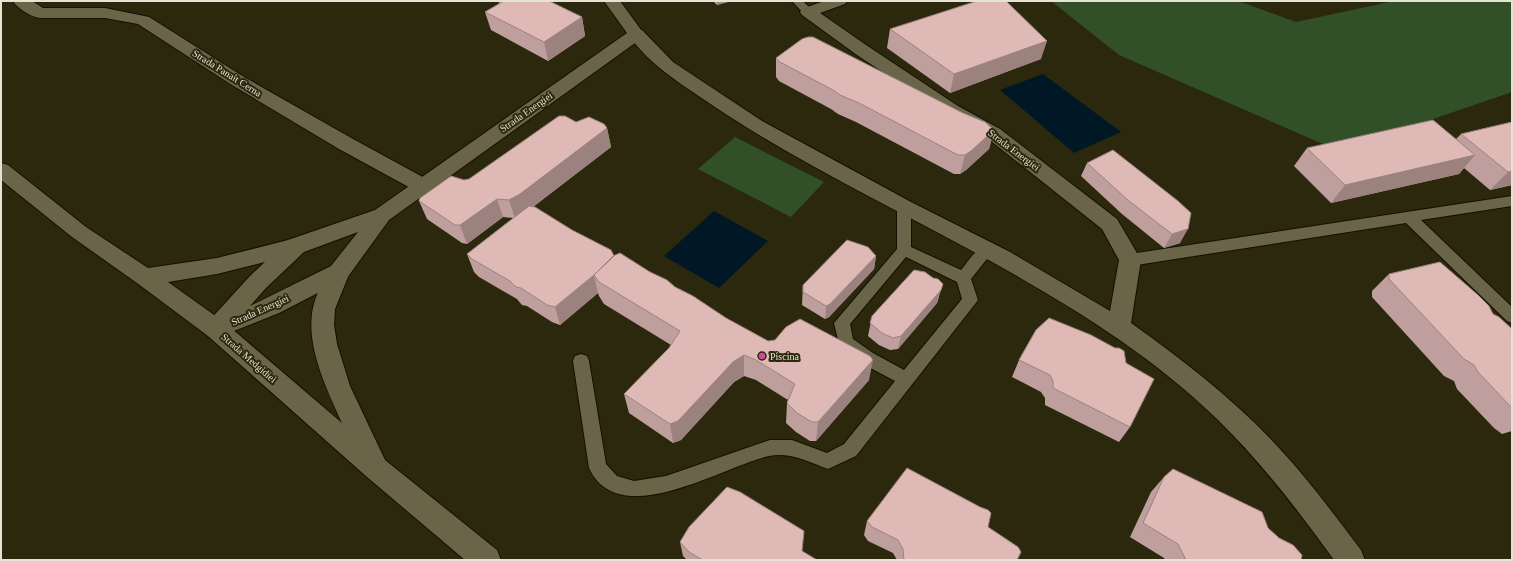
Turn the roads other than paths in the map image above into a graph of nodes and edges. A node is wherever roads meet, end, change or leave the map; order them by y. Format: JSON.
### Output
{"nodes":[{"id":1,"x":21,"y":1,"type":"edge"},
{"id":2,"x":612,"y":1,"type":"edge"},
{"id":3,"x":838,"y":1,"type":"edge"},
{"id":4,"x":803,"y":7,"type":"edge"},
{"id":5,"x":636,"y":34,"type":"junction"},
{"id":6,"x":1,"y":170,"type":"edge"},
{"id":7,"x":423,"y":186,"type":"junction"},
{"id":8,"x":1512,"y":201,"type":"edge"},
{"id":9,"x":904,"y":207,"type":"junction"},
{"id":10,"x":382,"y":215,"type":"junction"},
{"id":11,"x":1409,"y":217,"type":"junction"},
{"id":12,"x":296,"y":246,"type":"junction"},
{"id":13,"x":904,"y":250,"type":"junction"},
{"id":14,"x":987,"y":250,"type":"junction"},
{"id":15,"x":1130,"y":260,"type":"junction"},
{"id":16,"x":339,"y":272,"type":"junction"},
{"id":17,"x":145,"y":277,"type":"junction"},
{"id":18,"x":963,"y":278,"type":"junction"},
{"id":19,"x":1512,"y":317,"type":"edge"},
{"id":20,"x":1119,"y":328,"type":"junction"},
{"id":21,"x":216,"y":329,"type":"junction"},
{"id":22,"x":581,"y":361,"type":"dead end"},
{"id":23,"x":906,"y":379,"type":"junction"},
{"id":24,"x":376,"y":468,"type":"junction"},
{"id":25,"x":487,"y":560,"type":"edge"},
{"id":26,"x":1351,"y":560,"type":"edge"}],
"edges":[{"from":1,"to":7,"type":"street","name":"Strada Panait Cerna"},
{"from":2,"to":5,"type":"street"},
{"from":3,"to":4,"type":"street","name":"Strada Energiei"},
{"from":4,"to":15,"type":"street","name":"Strada Energiei"},
{"from":5,"to":7,"type":"street","name":"Strada Energiei"},
{"from":5,"to":9,"type":"street"},
{"from":6,"to":17,"type":"street","name":"Strada Medgidiei"},
{"from":7,"to":10,"type":"street","name":"Strada Energiei"},
{"from":8,"to":11,"type":"lane"},
{"from":9,"to":13,"type":"lane"},
{"from":9,"to":14,"type":"street"},
{"from":10,"to":12,"type":"street","name":"Strada Energiei"},
{"from":10,"to":16,"type":"street","name":"Strada Energiei"},
{"from":11,"to":15,"type":"lane"},
{"from":11,"to":19,"type":"lane"},
{"from":12,"to":17,"type":"street"},
{"from":12,"to":21,"type":"street","name":"Strada Energiei"},
{"from":13,"to":18,"type":"lane"},
{"from":13,"to":23,"type":"lane"},
{"from":14,"to":18,"type":"lane"},
{"from":14,"to":20,"type":"street"},
{"from":15,"to":20,"type":"street"},
{"from":16,"to":21,"type":"street","name":"Strada Energiei"},
{"from":16,"to":24,"type":"street"},
{"from":17,"to":21,"type":"street","name":"Strada Medgidiei"},
{"from":18,"to":23,"type":"lane"},
{"from":20,"to":26,"type":"street"},
{"from":21,"to":24,"type":"street","name":"Strada Medgidiei"},
{"from":22,"to":23,"type":"lane"},
{"from":24,"to":25,"type":"street","name":"Strada Medgidiei"}]}
